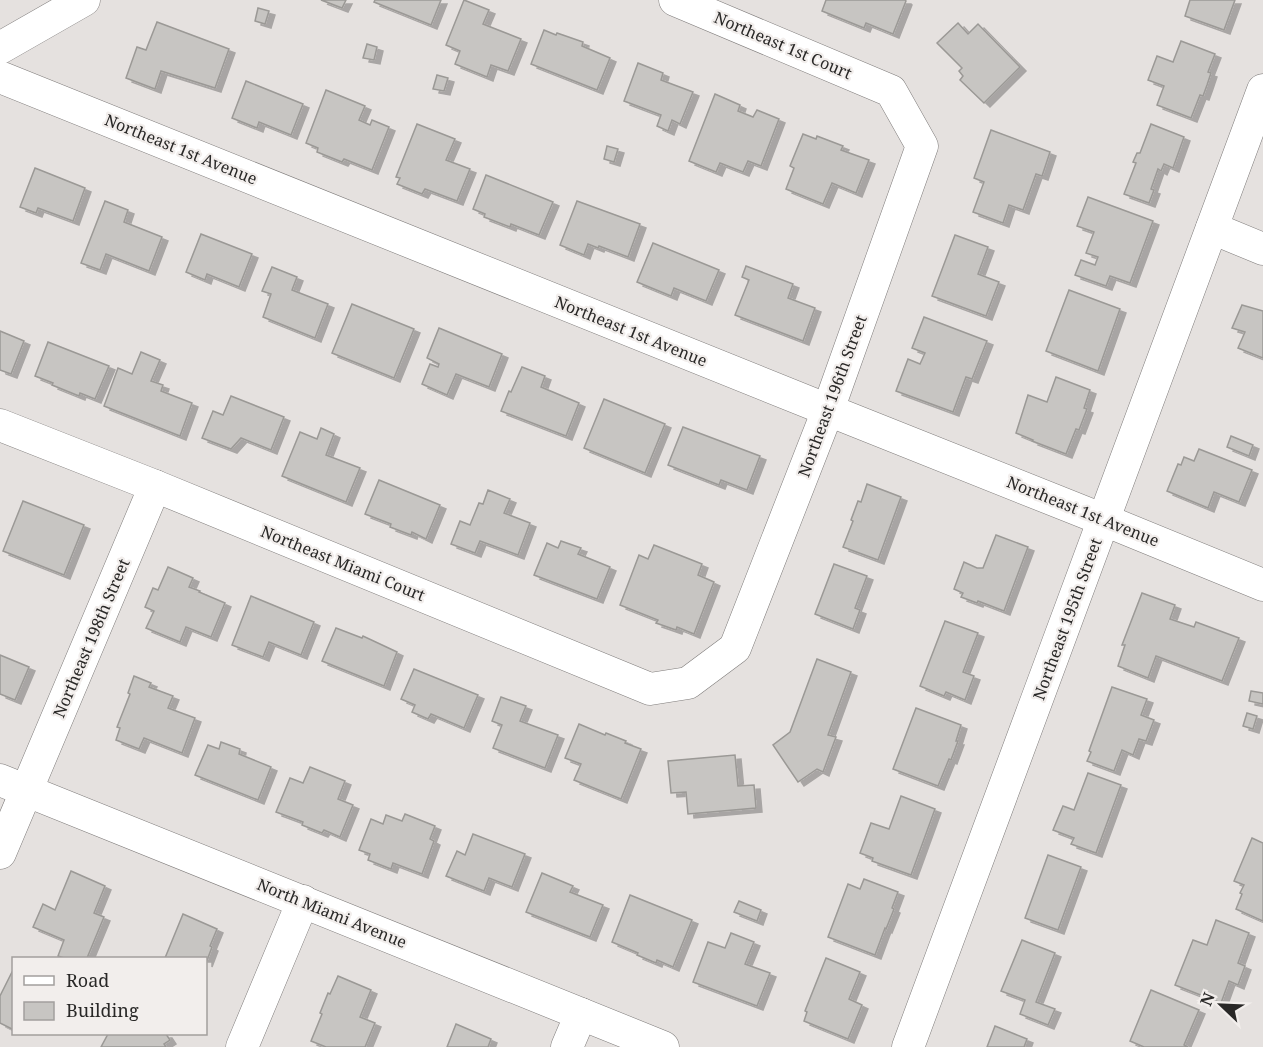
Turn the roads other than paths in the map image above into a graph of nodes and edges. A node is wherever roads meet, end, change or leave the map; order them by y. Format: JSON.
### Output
{"nodes":[{"id":1,"x":84,"y":0,"type":"edge"},
{"id":2,"x":675,"y":0,"type":"edge"},
{"id":3,"x":0,"y":48,"type":"edge"},
{"id":4,"x":0,"y":77,"type":"edge"},
{"id":5,"x":1263,"y":90,"type":"edge"},
{"id":6,"x":891,"y":91,"type":"joint"},
{"id":7,"x":1212,"y":228,"type":"junction"},
{"id":8,"x":1263,"y":249,"type":"edge"},
{"id":9,"x":828,"y":410,"type":"junction"},
{"id":10,"x":0,"y":424,"type":"edge"},
{"id":11,"x":155,"y":486,"type":"junction"},
{"id":12,"x":1104,"y":519,"type":"junction"},
{"id":13,"x":1263,"y":585,"type":"edge"},
{"id":14,"x":688,"y":683,"type":"joint"},
{"id":15,"x":13,"y":785,"type":"edge"},
{"id":16,"x":0,"y":853,"type":"edge"},
{"id":17,"x":303,"y":901,"type":"junction"},
{"id":18,"x":581,"y":1014,"type":"junction"},
{"id":19,"x":242,"y":1047,"type":"edge"},
{"id":20,"x":567,"y":1047,"type":"edge"},
{"id":21,"x":663,"y":1047,"type":"edge"},
{"id":22,"x":908,"y":1047,"type":"edge"}],
"edges":[{"from":1,"to":3,"type":"street"},
{"from":2,"to":6,"type":"street","name":"Northeast 1st Court"},
{"from":4,"to":9,"type":"street","name":"Northeast 1st Avenue"},
{"from":5,"to":7,"type":"street","name":"Northeast 195th Street"},
{"from":6,"to":9,"type":"street","name":"Northeast 196th Street"},
{"from":7,"to":8,"type":"street"},
{"from":7,"to":12,"type":"street","name":"Northeast 195th Street"},
{"from":9,"to":12,"type":"street","name":"Northeast 1st Avenue"},
{"from":9,"to":14,"type":"street","name":"Northeast 196th Street"},
{"from":10,"to":11,"type":"street","name":"Northeast Miami Court"},
{"from":11,"to":14,"type":"street","name":"Northeast Miami Court"},
{"from":11,"to":15,"type":"street","name":"Northeast 198th Street"},
{"from":12,"to":13,"type":"street","name":"Northeast 1st Avenue"},
{"from":12,"to":22,"type":"street","name":"Northeast 195th Street"},
{"from":15,"to":16,"type":"street","name":"Northeast 198th Street"},
{"from":15,"to":17,"type":"street","name":"North Miami Avenue"},
{"from":17,"to":18,"type":"street","name":"North Miami Avenue"},
{"from":17,"to":19,"type":"street"},
{"from":18,"to":20,"type":"street"},
{"from":18,"to":21,"type":"street","name":"North Miami Avenue"}]}
